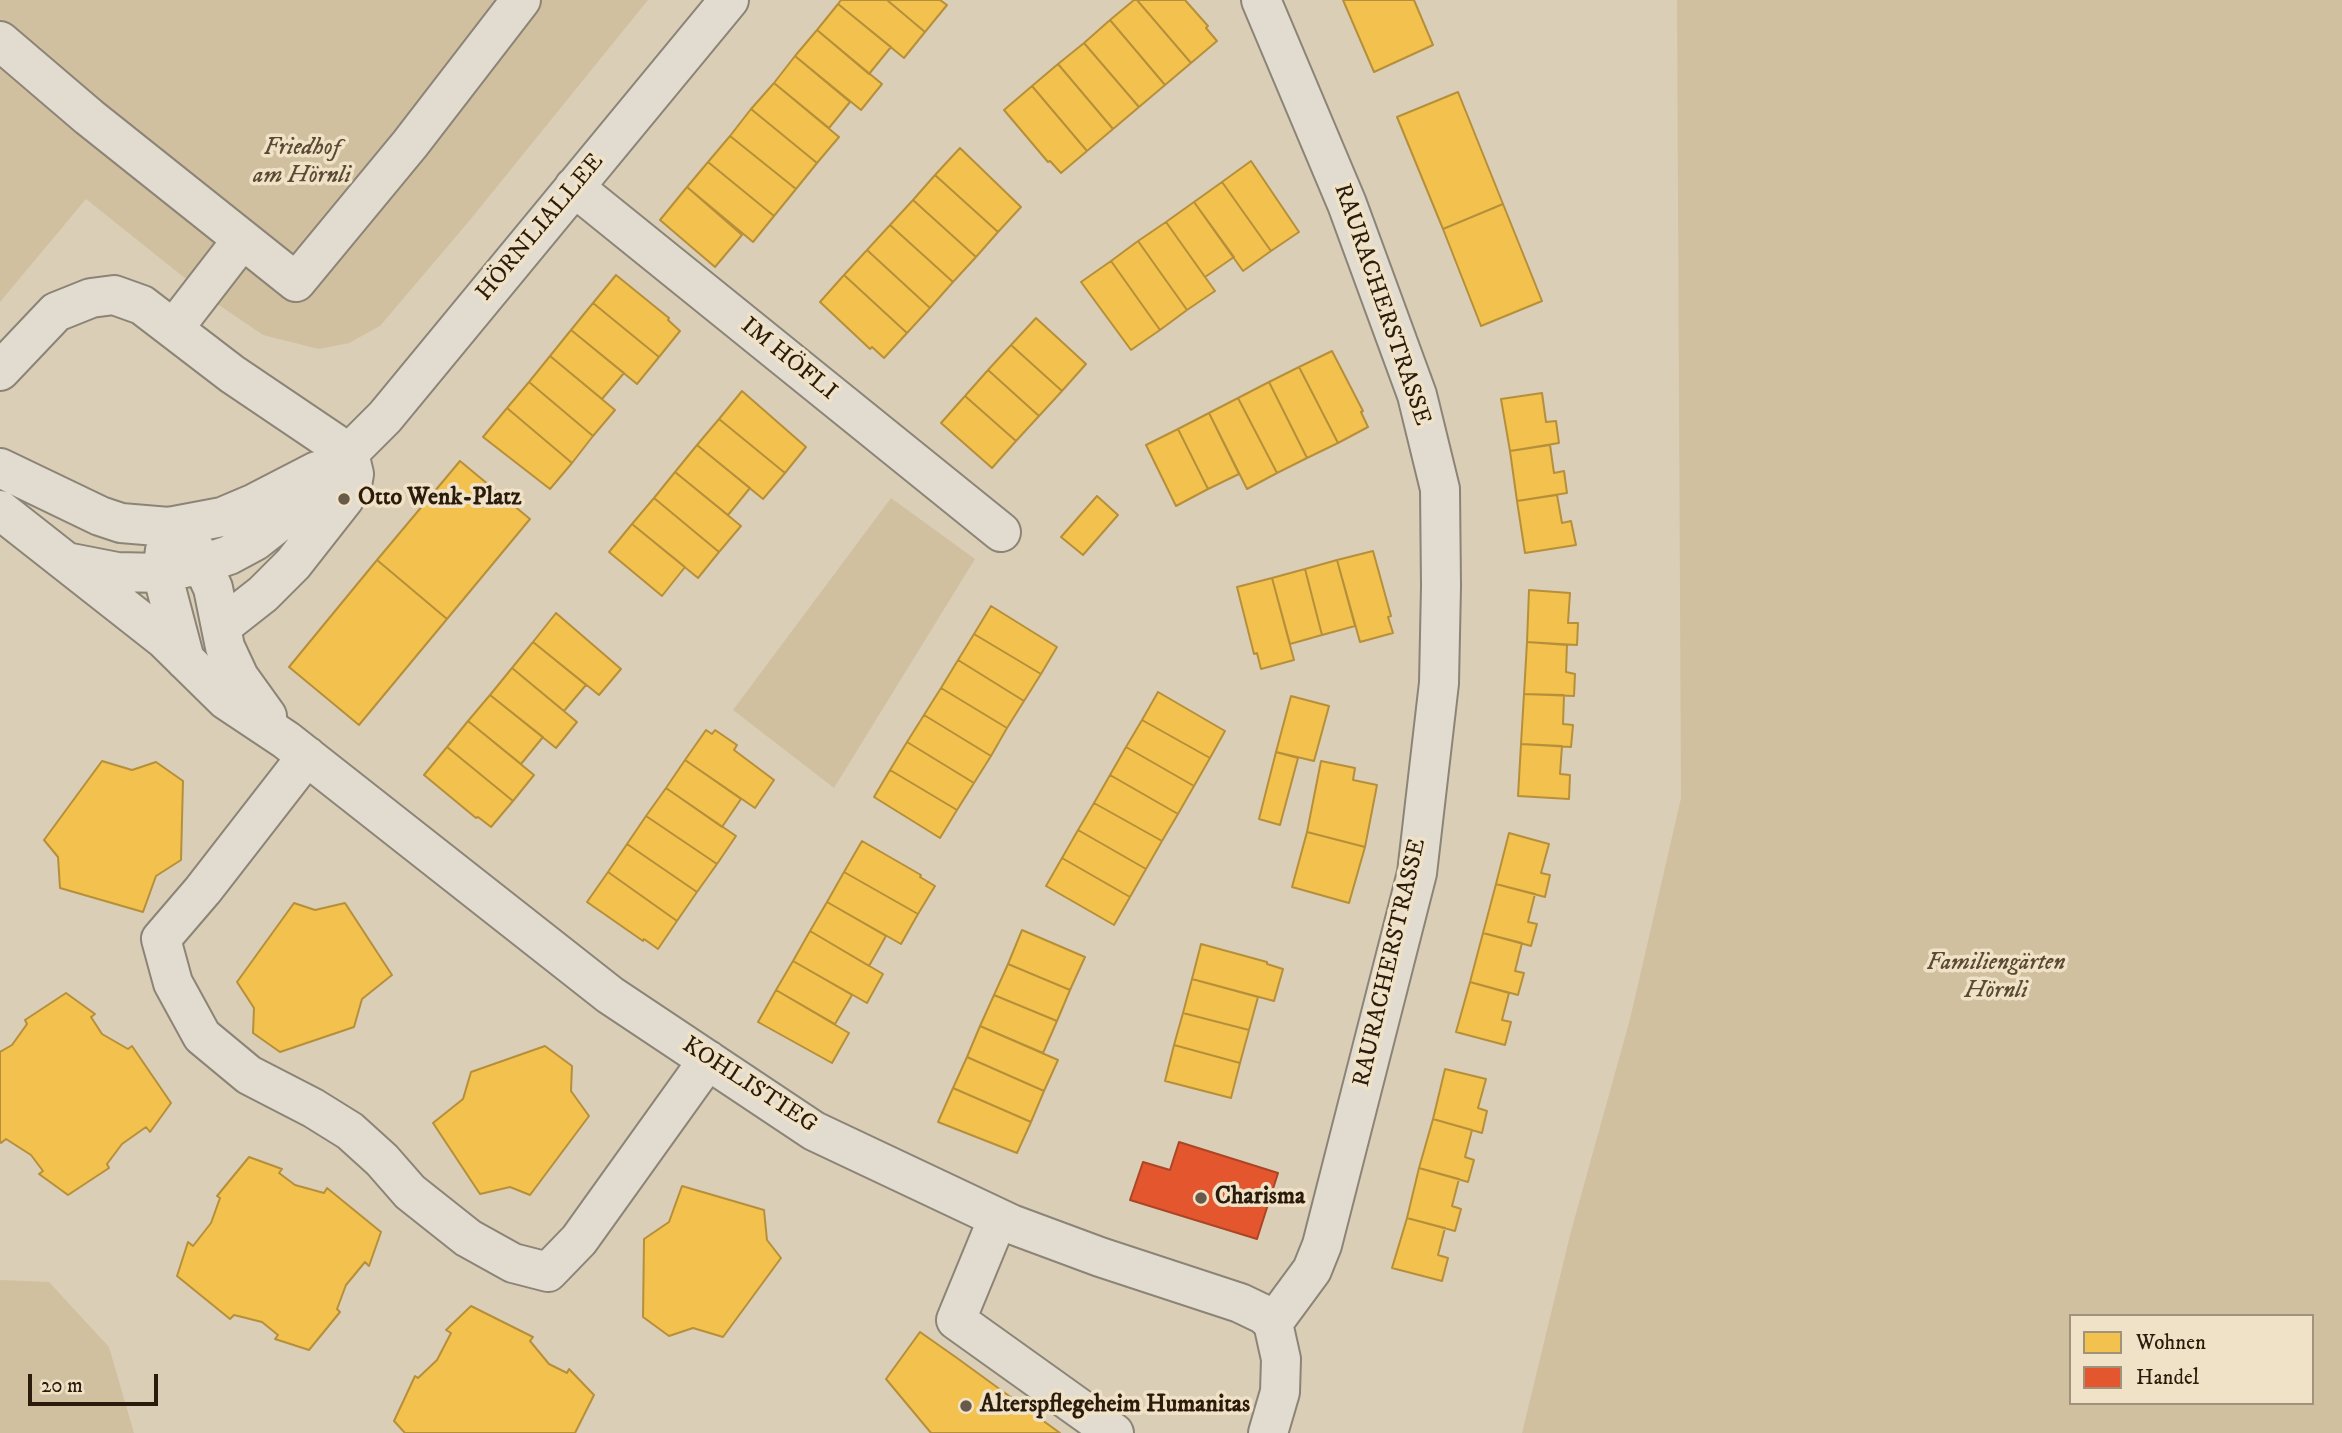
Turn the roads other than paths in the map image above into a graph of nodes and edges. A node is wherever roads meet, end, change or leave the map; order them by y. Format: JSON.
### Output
{"nodes":[{"id":1,"x":521,"y":0,"type":"edge"},
{"id":2,"x":729,"y":0,"type":"edge"},
{"id":3,"x":1261,"y":0,"type":"edge"},
{"id":4,"x":0,"y":41,"type":"edge"},
{"id":5,"x":574,"y":187,"type":"junction"},
{"id":6,"x":242,"y":240,"type":"junction"},
{"id":7,"x":174,"y":328,"type":"junction"},
{"id":8,"x":0,"y":371,"type":"edge"},
{"id":9,"x":349,"y":453,"type":"junction"},
{"id":10,"x":0,"y":468,"type":"edge"},
{"id":11,"x":0,"y":509,"type":"edge"},
{"id":12,"x":175,"y":526,"type":"junction"},
{"id":13,"x":1001,"y":532,"type":"dead end"},
{"id":14,"x":66,"y":562,"type":"junction"},
{"id":15,"x":203,"y":564,"type":"junction"},
{"id":16,"x":162,"y":573,"type":"junction"},
{"id":17,"x":221,"y":627,"type":"junction"},
{"id":18,"x":184,"y":660,"type":"junction"},
{"id":19,"x":297,"y":748,"type":"junction"},
{"id":20,"x":708,"y":1060,"type":"junction"},
{"id":21,"x":998,"y":1218,"type":"junction"},
{"id":22,"x":1273,"y":1323,"type":"junction"},
{"id":23,"x":1114,"y":1433,"type":"edge"},
{"id":24,"x":1268,"y":1433,"type":"edge"}],
"edges":[{"from":1,"to":6,"type":"street"},
{"from":2,"to":5,"type":"street","name":"HÖRNLIALLEE"},
{"from":3,"to":22,"type":"street","name":"RAURACHERSTRASSE"},
{"from":4,"to":6,"type":"street"},
{"from":5,"to":9,"type":"street","name":"HÖRNLIALLEE"},
{"from":5,"to":13,"type":"street","name":"IM HÖFLI"},
{"from":6,"to":7,"type":"street"},
{"from":7,"to":8,"type":"street"},
{"from":7,"to":9,"type":"street"},
{"from":9,"to":12,"type":"street","name":"HÖRNLIALLEE"},
{"from":9,"to":15,"type":"street","name":"HÖRNLIALLEE"},
{"from":9,"to":17,"type":"street"},
{"from":10,"to":12,"type":"street","name":"HÖRNLIALLEE"},
{"from":11,"to":14,"type":"street","name":"HÖRNLIALLEE"},
{"from":12,"to":15,"type":"street","name":"KOHLISTIEG"},
{"from":12,"to":16,"type":"street"},
{"from":14,"to":16,"type":"street","name":"HÖRNLIALLEE"},
{"from":14,"to":18,"type":"street","name":"KOHLISTIEG"},
{"from":15,"to":16,"type":"street","name":"HÖRNLIALLEE"},
{"from":15,"to":17,"type":"street","name":"KOHLISTIEG"},
{"from":16,"to":18,"type":"street"},
{"from":17,"to":19,"type":"street","name":"KOHLISTIEG"},
{"from":18,"to":19,"type":"street","name":"KOHLISTIEG"},
{"from":19,"to":20,"type":"street","name":"KOHLISTIEG"},
{"from":19,"to":20,"type":"street"},
{"from":20,"to":21,"type":"street","name":"KOHLISTIEG"},
{"from":21,"to":22,"type":"street","name":"KOHLISTIEG"},
{"from":21,"to":23,"type":"street"},
{"from":22,"to":24,"type":"street"}]}
